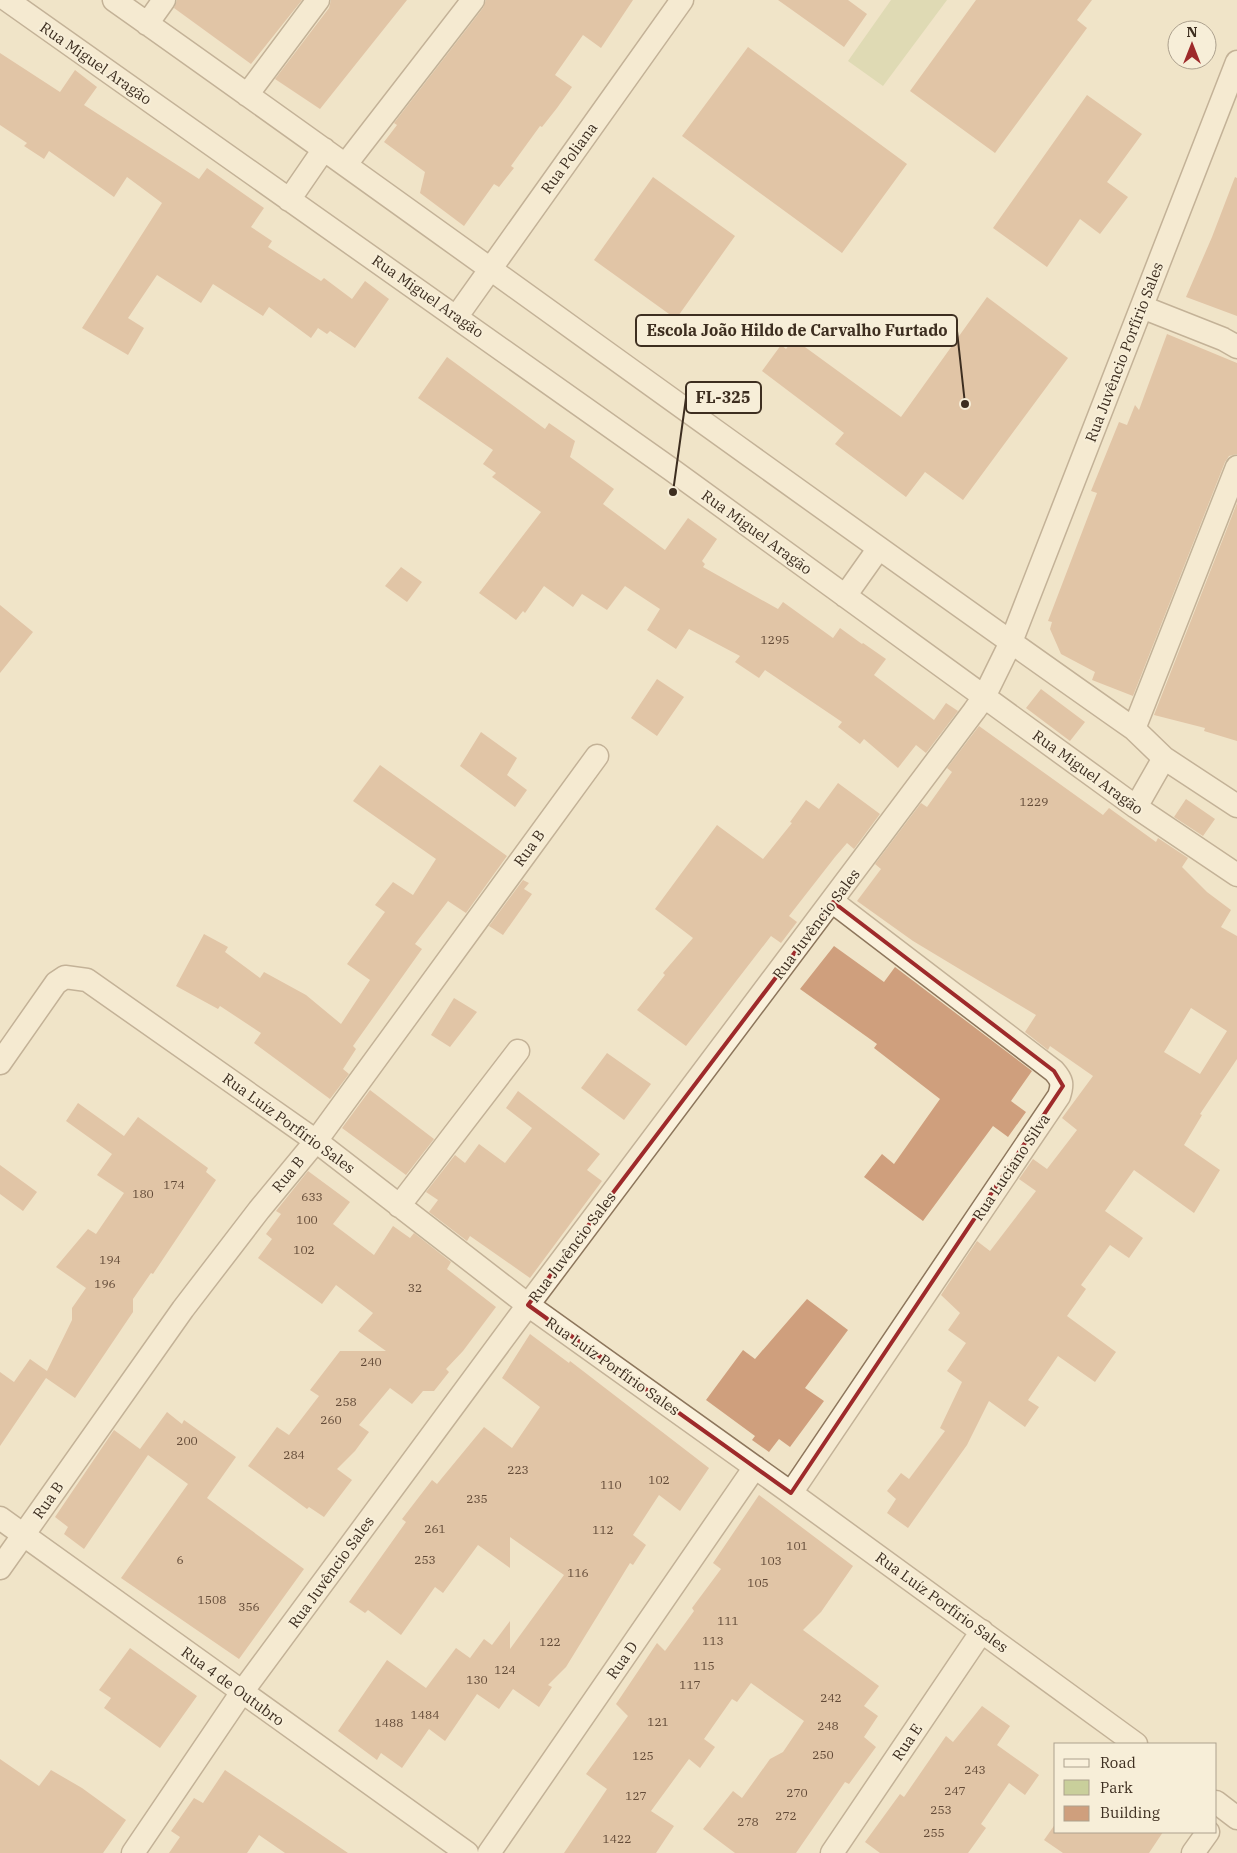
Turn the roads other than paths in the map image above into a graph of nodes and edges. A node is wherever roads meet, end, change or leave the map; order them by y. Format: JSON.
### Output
{"nodes":[{"id":1,"x":7,"y":0,"type":"edge"},
{"id":2,"x":114,"y":0,"type":"edge"},
{"id":3,"x":164,"y":0,"type":"edge"},
{"id":4,"x":318,"y":0,"type":"edge"},
{"id":5,"x":473,"y":0,"type":"edge"},
{"id":6,"x":682,"y":0,"type":"edge"},
{"id":7,"x":147,"y":24,"type":"junction"},
{"id":8,"x":1237,"y":62,"type":"edge"},
{"id":9,"x":247,"y":95,"type":"junction"},
{"id":10,"x":324,"y":149,"type":"junction"},
{"id":11,"x":346,"y":164,"type":"junction"},
{"id":12,"x":289,"y":200,"type":"junction"},
{"id":13,"x":489,"y":269,"type":"junction"},
{"id":14,"x":1142,"y":306,"type":"junction"},
{"id":15,"x":457,"y":316,"type":"junction"},
{"id":16,"x":1237,"y":347,"type":"edge"},
{"id":17,"x":1237,"y":466,"type":"edge"},
{"id":18,"x":879,"y":548,"type":"junction"},
{"id":19,"x":845,"y":596,"type":"junction"},
{"id":20,"x":1011,"y":642,"type":"junction"},
{"id":21,"x":984,"y":697,"type":"junction"},
{"id":22,"x":1134,"y":729,"type":"junction"},
{"id":23,"x":597,"y":756,"type":"dead end"},
{"id":24,"x":1164,"y":758,"type":"junction"},
{"id":25,"x":1237,"y":806,"type":"edge"},
{"id":26,"x":1136,"y":807,"type":"junction"},
{"id":27,"x":1237,"y":875,"type":"edge"},
{"id":28,"x":833,"y":902,"type":"junction"},
{"id":29,"x":518,"y":1051,"type":"dead end"},
{"id":30,"x":0,"y":1063,"type":"edge"},
{"id":31,"x":316,"y":1141,"type":"junction"},
{"id":32,"x":400,"y":1206,"type":"junction"},
{"id":33,"x":528,"y":1305,"type":"junction"},
{"id":34,"x":755,"y":1467,"type":"junction"},
{"id":35,"x":791,"y":1492,"type":"junction"},
{"id":36,"x":0,"y":1518,"type":"edge"},
{"id":37,"x":23,"y":1535,"type":"junction"},
{"id":38,"x":0,"y":1568,"type":"edge"},
{"id":39,"x":982,"y":1632,"type":"junction"},
{"id":40,"x":242,"y":1692,"type":"junction"},
{"id":41,"x":1135,"y":1743,"type":"edge"},
{"id":42,"x":1207,"y":1833,"type":"edge"},
{"id":43,"x":133,"y":1853,"type":"edge"},
{"id":44,"x":467,"y":1853,"type":"edge"},
{"id":45,"x":489,"y":1853,"type":"edge"},
{"id":46,"x":832,"y":1853,"type":"edge"},
{"id":47,"x":1193,"y":1853,"type":"edge"}],
"edges":[{"from":1,"to":12,"type":"street","name":"Rua Miguel Aragão"},
{"from":2,"to":7,"type":"street"},
{"from":3,"to":7,"type":"street"},
{"from":4,"to":9,"type":"street"},
{"from":5,"to":11,"type":"street"},
{"from":6,"to":13,"type":"street","name":"Rua Poliana"},
{"from":7,"to":9,"type":"street"},
{"from":8,"to":14,"type":"street","name":"Rua Juvêncio Porfírio Sales"},
{"from":9,"to":10,"type":"street"},
{"from":10,"to":11,"type":"street"},
{"from":10,"to":12,"type":"street"},
{"from":11,"to":13,"type":"street"},
{"from":12,"to":15,"type":"street","name":"Rua Miguel Aragão"},
{"from":13,"to":15,"type":"street","name":"Rua Poliana"},
{"from":13,"to":18,"type":"street"},
{"from":14,"to":16,"type":"street"},
{"from":14,"to":20,"type":"street","name":"Rua Juvêncio Porfírio Sales"},
{"from":15,"to":19,"type":"street","name":"Rua Miguel Aragão"},
{"from":17,"to":22,"type":"street"},
{"from":18,"to":19,"type":"street"},
{"from":18,"to":20,"type":"street"},
{"from":19,"to":21,"type":"street","name":"Rua Miguel Aragão"},
{"from":20,"to":21,"type":"street","name":"Rua Juvêncio Sales"},
{"from":20,"to":22,"type":"street"},
{"from":21,"to":26,"type":"street","name":"Rua Miguel Aragão"},
{"from":21,"to":28,"type":"street","name":"Rua Juvêncio Sales"},
{"from":22,"to":24,"type":"street"},
{"from":23,"to":31,"type":"street","name":"Rua B"},
{"from":24,"to":25,"type":"street"},
{"from":24,"to":26,"type":"street"},
{"from":26,"to":27,"type":"street","name":"Rua Miguel Aragão"},
{"from":28,"to":33,"type":"street","name":"Rua Juvêncio Sales"},
{"from":28,"to":35,"type":"street","name":"Rua Luciano Silva"},
{"from":29,"to":32,"type":"street"},
{"from":30,"to":31,"type":"street","name":"Rua Luíz Porfírio Sales"},
{"from":31,"to":32,"type":"street","name":"Rua Luíz Porfírio Sales"},
{"from":31,"to":37,"type":"street","name":"Rua B"},
{"from":32,"to":33,"type":"street","name":"Rua Luíz Porfírio Sales"},
{"from":33,"to":34,"type":"street","name":"Rua Luíz Porfírio Sales"},
{"from":33,"to":40,"type":"street","name":"Rua Juvêncio Sales"},
{"from":34,"to":35,"type":"street","name":"Rua Luíz Porfírio Sales"},
{"from":34,"to":45,"type":"street","name":"Rua D"},
{"from":35,"to":39,"type":"street","name":"Rua Luíz Porfírio Sales"},
{"from":36,"to":37,"type":"street","name":"Rua 4 de Outubro"},
{"from":37,"to":38,"type":"street","name":"Rua B"},
{"from":37,"to":40,"type":"street","name":"Rua 4 de Outubro"},
{"from":39,"to":41,"type":"street","name":"Rua Luíz Porfírio Sales"},
{"from":39,"to":46,"type":"street","name":"Rua E"},
{"from":40,"to":43,"type":"street","name":"Rua Juvêncio Sales"},
{"from":40,"to":44,"type":"street","name":"Rua 4 de Outubro"},
{"from":42,"to":47,"type":"street"}]}
